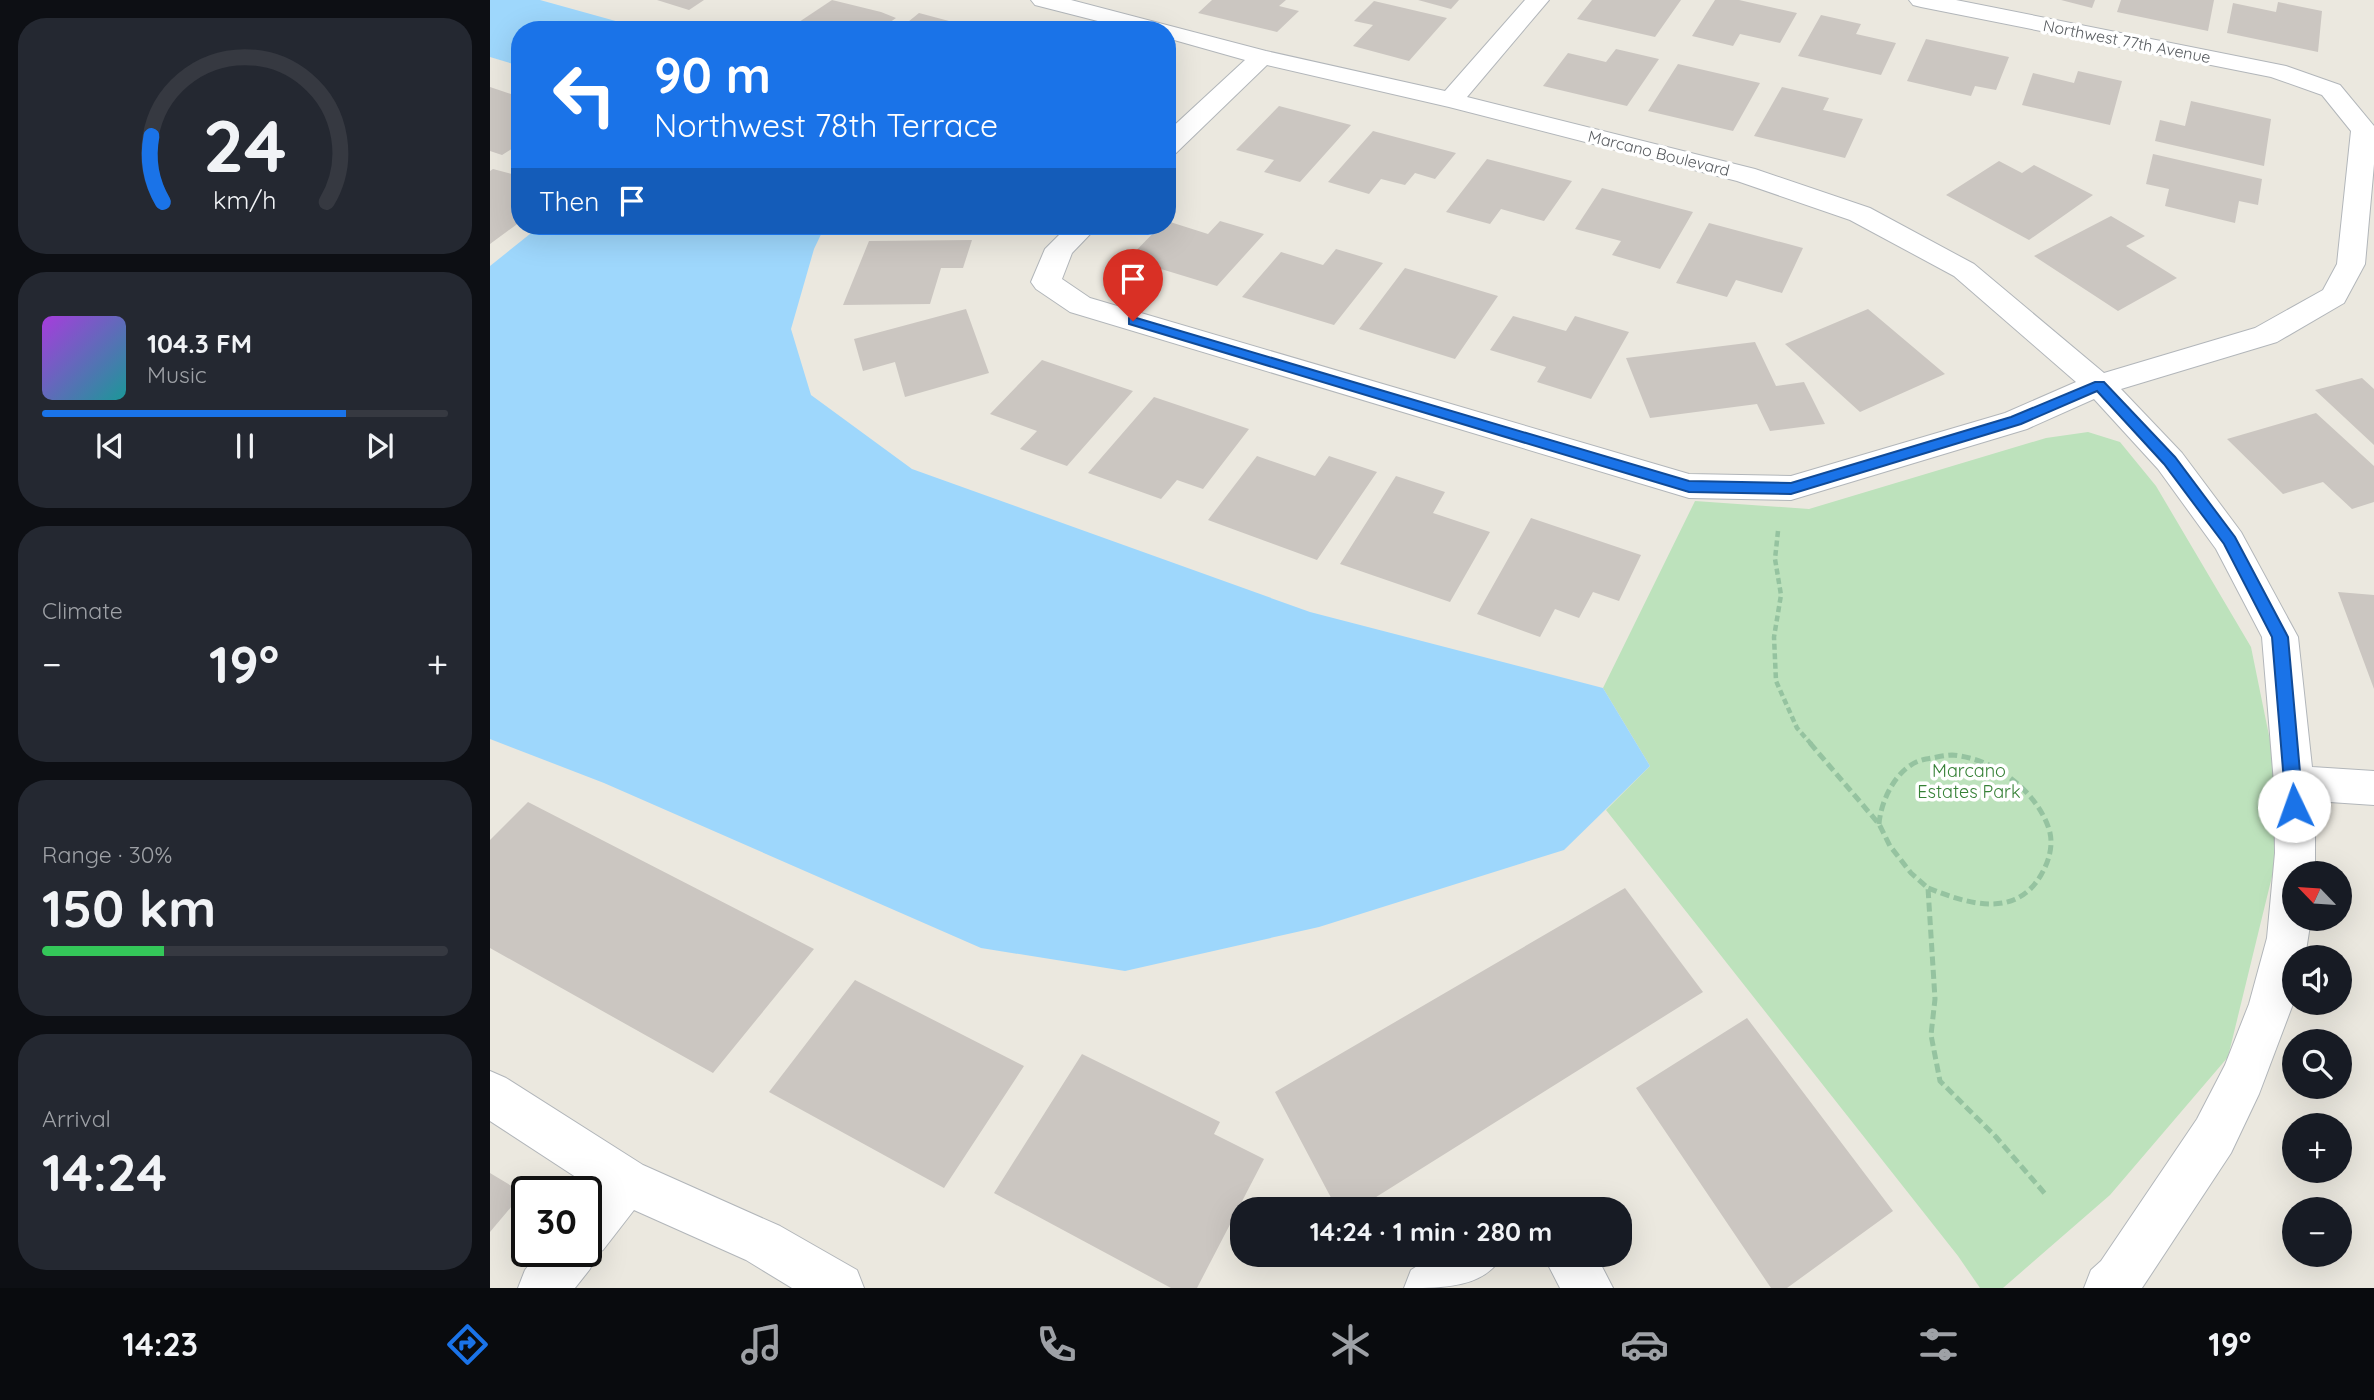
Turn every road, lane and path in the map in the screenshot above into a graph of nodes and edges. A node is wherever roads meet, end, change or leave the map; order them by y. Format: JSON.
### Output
{"nodes":[{"id":1,"x":1043,"y":0,"type":"edge"},
{"id":2,"x":1138,"y":0,"type":"edge"},
{"id":3,"x":1537,"y":0,"type":"edge"},
{"id":4,"x":1921,"y":0,"type":"edge"},
{"id":5,"x":1117,"y":18,"type":"junction"},
{"id":6,"x":1128,"y":21,"type":"edge"},
{"id":7,"x":1176,"y":33,"type":"edge"},
{"id":8,"x":1262,"y":57,"type":"junction"},
{"id":9,"x":1451,"y":100,"type":"junction"},
{"id":10,"x":1176,"y":138,"type":"edge"},
{"id":11,"x":1074,"y":235,"type":"edge"},
{"id":12,"x":2099,"y":385,"type":"junction"},
{"id":13,"x":1778,"y":531,"type":"dead end"},
{"id":14,"x":2294,"y":783,"type":"junction"},
{"id":15,"x":2374,"y":788,"type":"edge"},
{"id":16,"x":1879,"y":824,"type":"junction"},
{"id":17,"x":1928,"y":888,"type":"junction"},
{"id":18,"x":490,"y":1094,"type":"edge"},
{"id":19,"x":626,"y":1182,"type":"junction"},
{"id":20,"x":2047,"y":1196,"type":"dead end"},
{"id":21,"x":602,"y":1213,"type":"edge"},
{"id":22,"x":559,"y":1267,"type":"edge"},
{"id":23,"x":1460,"y":1267,"type":"edge"},
{"id":24,"x":1575,"y":1267,"type":"edge"},
{"id":25,"x":2121,"y":1285,"type":"edge"},
{"id":26,"x":543,"y":1288,"type":"edge"},
{"id":27,"x":839,"y":1288,"type":"edge"},
{"id":28,"x":1429,"y":1288,"type":"edge"},
{"id":29,"x":1588,"y":1288,"type":"edge"}],
"edges":[{"from":1,"to":5,"type":"street"},
{"from":2,"to":5,"type":"street"},
{"from":3,"to":9,"type":"street"},
{"from":4,"to":12,"type":"street","name":"Northwest 77th Avenue"},
{"from":5,"to":6,"type":"street"},
{"from":7,"to":8,"type":"street","name":"Marcano Boulevard"},
{"from":8,"to":9,"type":"street","name":"Marcano Boulevard"},
{"from":8,"to":10,"type":"street"},
{"from":9,"to":12,"type":"street","name":"Marcano Boulevard"},
{"from":11,"to":12,"type":"street"},
{"from":12,"to":14,"type":"street","name":"Marcano Boulevard"},
{"from":13,"to":16,"type":"path"},
{"from":14,"to":15,"type":"street"},
{"from":14,"to":25,"type":"street","name":"Marcano Boulevard"},
{"from":16,"to":17,"type":"path"},
{"from":16,"to":17,"type":"path"},
{"from":17,"to":20,"type":"path"},
{"from":18,"to":19,"type":"street"},
{"from":19,"to":21,"type":"street"},
{"from":19,"to":27,"type":"street"},
{"from":22,"to":26,"type":"street"},
{"from":23,"to":28,"type":"street"},
{"from":24,"to":29,"type":"street"}]}
